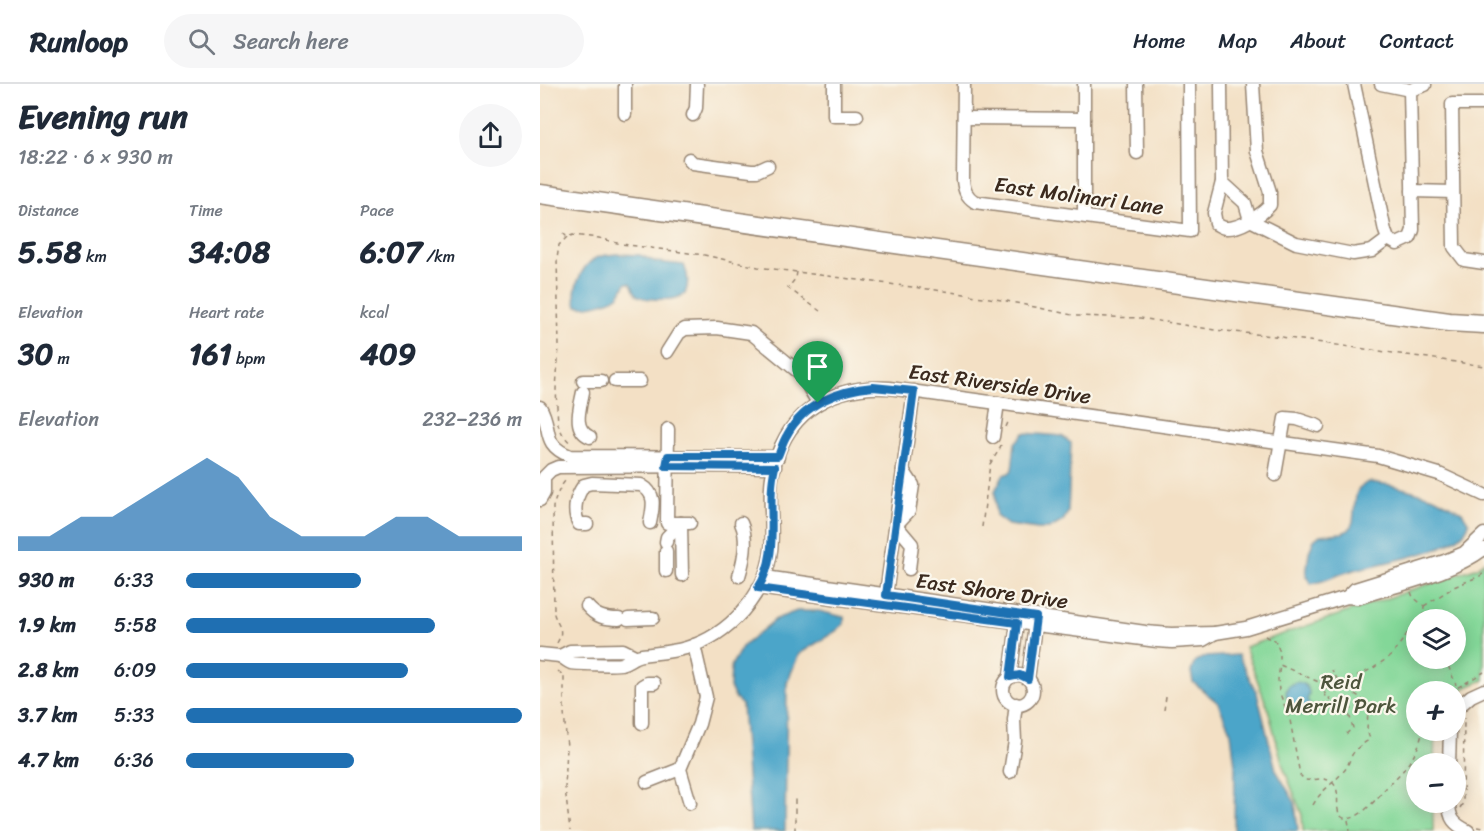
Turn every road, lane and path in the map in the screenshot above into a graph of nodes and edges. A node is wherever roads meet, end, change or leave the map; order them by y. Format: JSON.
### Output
{"nodes":[{"id":1,"x":625,"y":84,"type":"edge"},
{"id":2,"x":697,"y":84,"type":"edge"},
{"id":3,"x":834,"y":84,"type":"edge"},
{"id":4,"x":964,"y":84,"type":"edge"},
{"id":5,"x":1084,"y":84,"type":"edge"},
{"id":6,"x":1136,"y":84,"type":"edge"},
{"id":7,"x":1189,"y":84,"type":"edge"},
{"id":8,"x":1221,"y":84,"type":"edge"},
{"id":9,"x":1252,"y":84,"type":"edge"},
{"id":10,"x":1354,"y":84,"type":"edge"},
{"id":11,"x":1381,"y":84,"type":"edge"},
{"id":12,"x":1425,"y":84,"type":"edge"},
{"id":13,"x":1410,"y":90,"type":"junction"},
{"id":14,"x":1484,"y":104,"type":"edge"},
{"id":15,"x":625,"y":114,"type":"dead end"},
{"id":16,"x":693,"y":115,"type":"dead end"},
{"id":17,"x":857,"y":116,"type":"dead end"},
{"id":18,"x":964,"y":118,"type":"junction"},
{"id":19,"x":1084,"y":119,"type":"junction"},
{"id":20,"x":1137,"y":153,"type":"dead end"},
{"id":21,"x":689,"y":159,"type":"dead end"},
{"id":22,"x":768,"y":166,"type":"dead end"},
{"id":23,"x":1222,"y":182,"type":"junction"},
{"id":24,"x":1412,"y":191,"type":"junction"},
{"id":25,"x":1453,"y":192,"type":"junction"},
{"id":26,"x":540,"y":194,"type":"edge"},
{"id":27,"x":1084,"y":216,"type":"junction"},
{"id":28,"x":1250,"y":220,"type":"junction"},
{"id":29,"x":563,"y":233,"type":"dead end"},
{"id":30,"x":567,"y":237,"type":"junction"},
{"id":31,"x":1388,"y":239,"type":"junction"},
{"id":32,"x":1484,"y":263,"type":"edge"},
{"id":33,"x":797,"y":272,"type":"junction"},
{"id":34,"x":820,"y":311,"type":"dead end"},
{"id":35,"x":1449,"y":321,"type":"junction"},
{"id":36,"x":1484,"y":324,"type":"edge"},
{"id":37,"x":1484,"y":329,"type":"edge"},
{"id":38,"x":667,"y":352,"type":"dead end"},
{"id":39,"x":1484,"y":366,"type":"edge"},
{"id":40,"x":601,"y":381,"type":"dead end"},
{"id":41,"x":615,"y":381,"type":"dead end"},
{"id":42,"x":640,"y":381,"type":"dead end"},
{"id":43,"x":914,"y":391,"type":"junction"},
{"id":44,"x":818,"y":403,"type":"junction"},
{"id":45,"x":998,"y":403,"type":"junction"},
{"id":46,"x":540,"y":407,"type":"edge"},
{"id":47,"x":1009,"y":420,"type":"dead end"},
{"id":48,"x":1318,"y":426,"type":"dead end"},
{"id":49,"x":1006,"y":427,"type":"dead end"},
{"id":50,"x":668,"y":429,"type":"dead end"},
{"id":51,"x":590,"y":437,"type":"dead end"},
{"id":52,"x":997,"y":439,"type":"joint"},
{"id":53,"x":1281,"y":442,"type":"junction"},
{"id":54,"x":573,"y":447,"type":"dead end"},
{"id":55,"x":667,"y":461,"type":"junction"},
{"id":56,"x":776,"y":462,"type":"junction"},
{"id":57,"x":1275,"y":475,"type":"dead end"},
{"id":58,"x":571,"y":476,"type":"dead end"},
{"id":59,"x":1484,"y":495,"type":"edge"},
{"id":60,"x":540,"y":500,"type":"edge"},
{"id":61,"x":650,"y":523,"type":"dead end"},
{"id":62,"x":685,"y":523,"type":"junction"},
{"id":63,"x":741,"y":523,"type":"dead end"},
{"id":64,"x":587,"y":524,"type":"dead end"},
{"id":65,"x":896,"y":525,"type":"junction"},
{"id":66,"x":982,"y":527,"type":"dead end"},
{"id":67,"x":1484,"y":534,"type":"edge"},
{"id":68,"x":1484,"y":549,"type":"edge"},
{"id":69,"x":909,"y":569,"type":"dead end"},
{"id":70,"x":666,"y":571,"type":"dead end"},
{"id":71,"x":1484,"y":573,"type":"edge"},
{"id":72,"x":682,"y":575,"type":"dead end"},
{"id":73,"x":739,"y":576,"type":"dead end"},
{"id":74,"x":762,"y":583,"type":"junction"},
{"id":75,"x":1411,"y":591,"type":"dead end"},
{"id":76,"x":1347,"y":597,"type":"junction"},
{"id":77,"x":885,"y":600,"type":"junction"},
{"id":78,"x":587,"y":606,"type":"dead end"},
{"id":79,"x":1424,"y":606,"type":"junction"},
{"id":80,"x":1424,"y":609,"type":"edge"},
{"id":81,"x":653,"y":618,"type":"dead end"},
{"id":82,"x":1018,"y":619,"type":"junction"},
{"id":83,"x":1036,"y":621,"type":"junction"},
{"id":84,"x":1406,"y":635,"type":"edge"},
{"id":85,"x":1265,"y":636,"type":"dead end"},
{"id":86,"x":557,"y":643,"type":"dead end"},
{"id":87,"x":694,"y":645,"type":"junction"},
{"id":88,"x":540,"y":654,"type":"edge"},
{"id":89,"x":1280,"y":665,"type":"junction"},
{"id":90,"x":1332,"y":670,"type":"dead end"},
{"id":91,"x":558,"y":671,"type":"dead end"},
{"id":92,"x":1484,"y":672,"type":"edge"},
{"id":93,"x":1010,"y":677,"type":"junction"},
{"id":94,"x":1028,"y":679,"type":"junction"},
{"id":95,"x":1466,"y":682,"type":"edge"},
{"id":96,"x":654,"y":683,"type":"dead end"},
{"id":97,"x":1340,"y":684,"type":"junction"},
{"id":98,"x":1324,"y":690,"type":"junction"},
{"id":99,"x":1484,"y":690,"type":"edge"},
{"id":100,"x":1166,"y":697,"type":"dead end"},
{"id":101,"x":1466,"y":702,"type":"edge"},
{"id":102,"x":1016,"y":704,"type":"junction"},
{"id":103,"x":1366,"y":705,"type":"junction"},
{"id":104,"x":1164,"y":710,"type":"dead end"},
{"id":105,"x":1348,"y":710,"type":"junction"},
{"id":106,"x":642,"y":723,"type":"dead end"},
{"id":107,"x":1346,"y":734,"type":"dead end"},
{"id":108,"x":1420,"y":741,"type":"edge"},
{"id":109,"x":680,"y":769,"type":"junction"},
{"id":110,"x":1010,"y":772,"type":"dead end"},
{"id":111,"x":647,"y":782,"type":"dead end"},
{"id":112,"x":1332,"y":782,"type":"junction"},
{"id":113,"x":795,"y":799,"type":"dead end"},
{"id":114,"x":690,"y":802,"type":"dead end"},
{"id":115,"x":1313,"y":805,"type":"dead end"},
{"id":116,"x":1450,"y":813,"type":"edge"},
{"id":117,"x":1348,"y":819,"type":"junction"},
{"id":118,"x":1484,"y":828,"type":"edge"},
{"id":119,"x":1472,"y":829,"type":"edge"},
{"id":120,"x":570,"y":831,"type":"edge"},
{"id":121,"x":795,"y":831,"type":"edge"},
{"id":122,"x":1350,"y":831,"type":"edge"}],
"edges":[{"from":1,"to":15,"type":"street"},
{"from":2,"to":16,"type":"street"},
{"from":3,"to":17,"type":"street"},
{"from":4,"to":18,"type":"street"},
{"from":5,"to":19,"type":"street"},
{"from":6,"to":20,"type":"street"},
{"from":7,"to":27,"type":"street","name":"East Molinari Lane"},
{"from":8,"to":23,"type":"street"},
{"from":9,"to":28,"type":"street"},
{"from":10,"to":31,"type":"street"},
{"from":11,"to":13,"type":"street"},
{"from":12,"to":13,"type":"street"},
{"from":13,"to":24,"type":"street"},
{"from":14,"to":25,"type":"street"},
{"from":18,"to":19,"type":"street"},
{"from":18,"to":27,"type":"street","name":"East Molinari Lane"},
{"from":19,"to":27,"type":"street"},
{"from":21,"to":22,"type":"street"},
{"from":23,"to":28,"type":"street"},
{"from":23,"to":28,"type":"street"},
{"from":24,"to":25,"type":"street"},
{"from":24,"to":31,"type":"street"},
{"from":25,"to":32,"type":"street"},
{"from":26,"to":35,"type":"highway"},
{"from":28,"to":31,"type":"street"},
{"from":29,"to":30,"type":"path"},
{"from":30,"to":33,"type":"path"},
{"from":30,"to":54,"type":"path"},
{"from":33,"to":34,"type":"path"},
{"from":33,"to":39,"type":"path"},
{"from":35,"to":36,"type":"highway"},
{"from":35,"to":37,"type":"highway"},
{"from":38,"to":44,"type":"street"},
{"from":40,"to":51,"type":"street"},
{"from":41,"to":42,"type":"street"},
{"from":43,"to":44,"type":"street","name":"East Riverside Drive"},
{"from":43,"to":45,"type":"street","name":"East Riverside Drive"},
{"from":43,"to":65,"type":"street"},
{"from":44,"to":56,"type":"street","name":"East Riverside Drive"},
{"from":45,"to":52,"type":"street"},
{"from":45,"to":53,"type":"street","name":"East Riverside Drive"},
{"from":46,"to":55,"type":"street"},
{"from":47,"to":49,"type":"path"},
{"from":48,"to":53,"type":"street"},
{"from":50,"to":55,"type":"street"},
{"from":52,"to":66,"type":"path"},
{"from":53,"to":57,"type":"street"},
{"from":53,"to":59,"type":"street","name":"East Riverside Drive"},
{"from":55,"to":56,"type":"street"},
{"from":55,"to":60,"type":"street"},
{"from":55,"to":62,"type":"street"},
{"from":56,"to":74,"type":"street","name":"East Riverside Drive"},
{"from":58,"to":86,"type":"path"},
{"from":61,"to":64,"type":"street"},
{"from":62,"to":70,"type":"street"},
{"from":62,"to":72,"type":"street"},
{"from":63,"to":73,"type":"street"},
{"from":65,"to":69,"type":"street"},
{"from":65,"to":77,"type":"street"},
{"from":67,"to":76,"type":"street","name":"East Shore Drive"},
{"from":68,"to":76,"type":"street","name":"East Shore Drive"},
{"from":71,"to":79,"type":"path"},
{"from":74,"to":77,"type":"street","name":"East Shore Drive"},
{"from":74,"to":87,"type":"street","name":"East Riverside Drive"},
{"from":75,"to":79,"type":"path"},
{"from":76,"to":83,"type":"street","name":"East Shore Drive"},
{"from":77,"to":82,"type":"street","name":"East Shore Drive"},
{"from":78,"to":81,"type":"street"},
{"from":79,"to":80,"type":"path"},
{"from":82,"to":83,"type":"street","name":"East Shore Drive"},
{"from":82,"to":93,"type":"street"},
{"from":83,"to":94,"type":"street"},
{"from":84,"to":97,"type":"path"},
{"from":85,"to":89,"type":"path"},
{"from":87,"to":88,"type":"street","name":"East Riverside Drive"},
{"from":87,"to":109,"type":"street"},
{"from":89,"to":98,"type":"path"},
{"from":89,"to":112,"type":"path"},
{"from":90,"to":97,"type":"path"},
{"from":91,"to":120,"type":"path"},
{"from":92,"to":95,"type":"path"},
{"from":93,"to":94,"type":"street"},
{"from":93,"to":102,"type":"street"},
{"from":94,"to":102,"type":"street"},
{"from":96,"to":106,"type":"street"},
{"from":97,"to":98,"type":"path"},
{"from":97,"to":103,"type":"path"},
{"from":98,"to":105,"type":"path"},
{"from":99,"to":101,"type":"street"},
{"from":100,"to":104,"type":"path"},
{"from":102,"to":110,"type":"street"},
{"from":103,"to":105,"type":"path"},
{"from":103,"to":112,"type":"path"},
{"from":105,"to":107,"type":"path"},
{"from":108,"to":117,"type":"path"},
{"from":109,"to":111,"type":"street"},
{"from":109,"to":114,"type":"street"},
{"from":112,"to":115,"type":"path"},
{"from":112,"to":117,"type":"path"},
{"from":113,"to":121,"type":"path"},
{"from":116,"to":119,"type":"street"},
{"from":117,"to":122,"type":"path"},
{"from":118,"to":119,"type":"path"}]}
